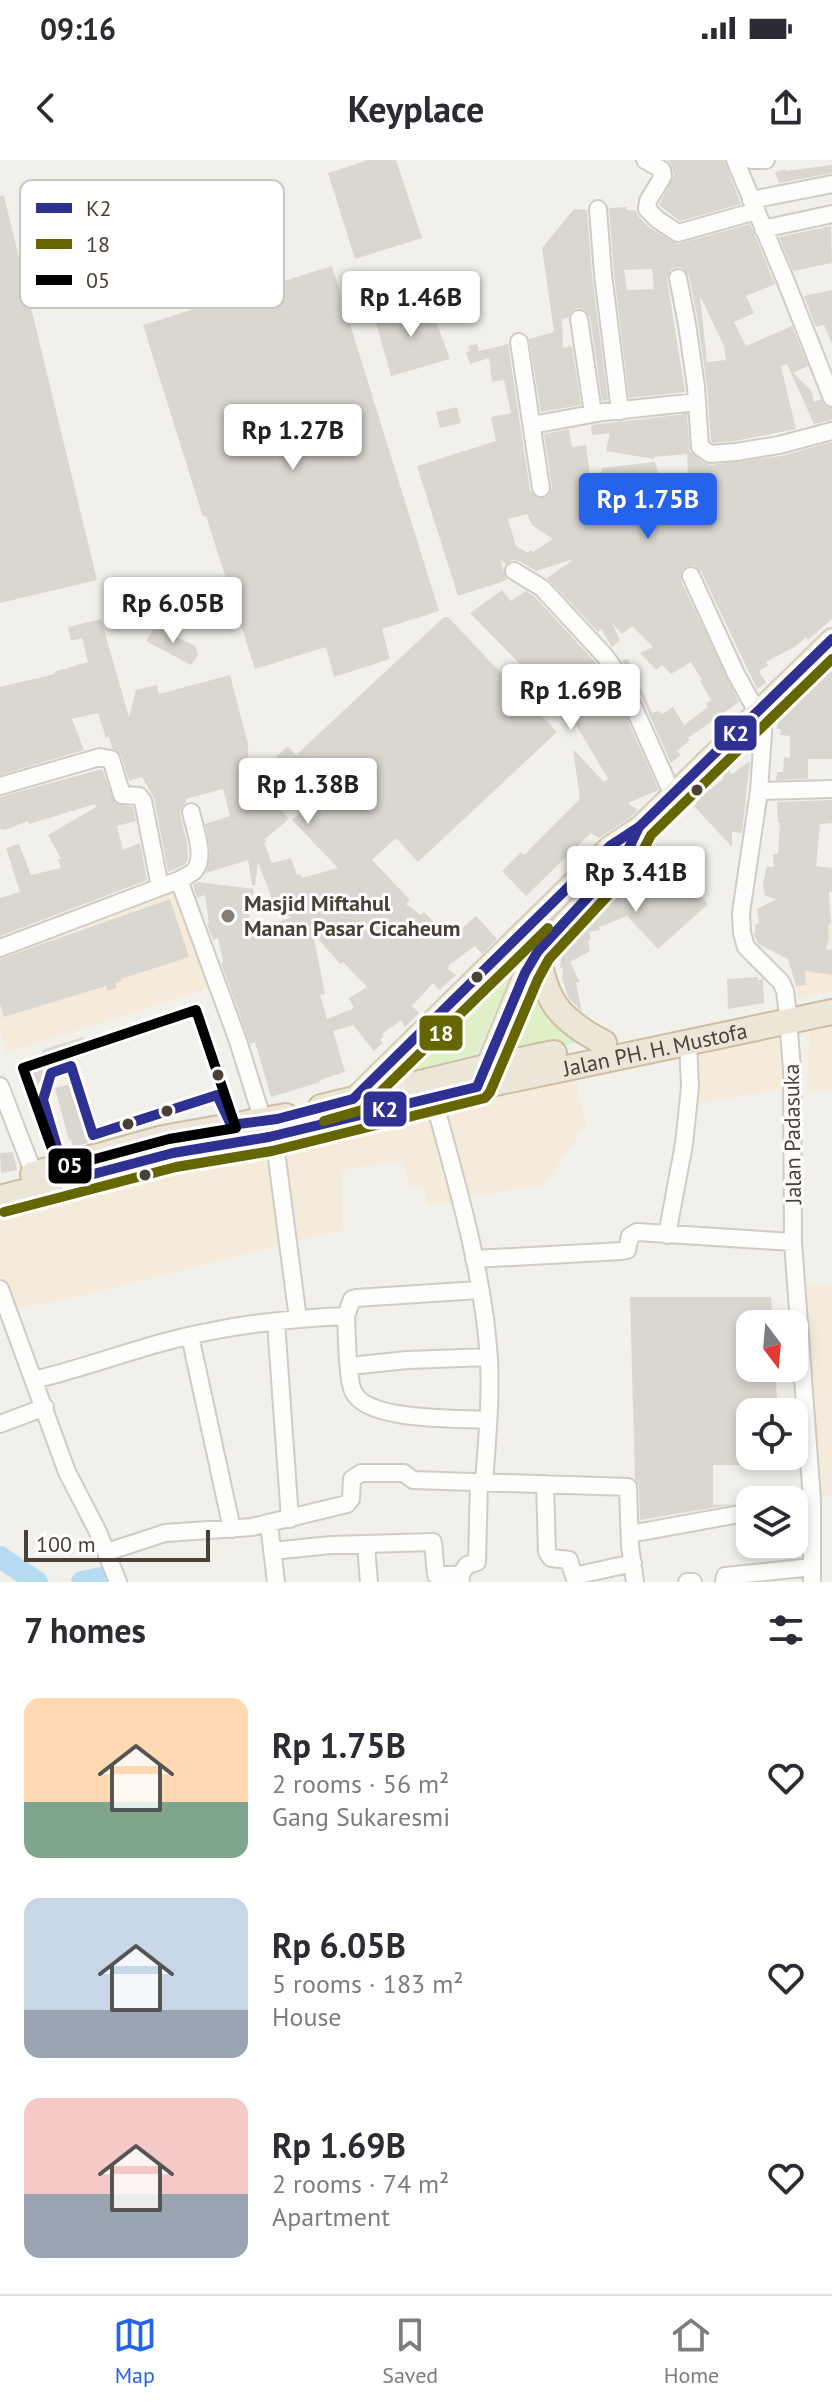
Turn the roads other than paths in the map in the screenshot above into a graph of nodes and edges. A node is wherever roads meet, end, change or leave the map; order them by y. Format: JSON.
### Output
{"nodes":[{"id":1,"x":645,"y":160,"type":"edge"},
{"id":2,"x":735,"y":160,"type":"edge"},
{"id":3,"x":751,"y":160,"type":"edge"},
{"id":4,"x":766,"y":160,"type":"edge"},
{"id":5,"x":832,"y":184,"type":"edge"},
{"id":6,"x":754,"y":205,"type":"junction"},
{"id":7,"x":598,"y":209,"type":"dead end"},
{"id":8,"x":832,"y":214,"type":"edge"},
{"id":9,"x":763,"y":229,"type":"junction"},
{"id":10,"x":678,"y":278,"type":"dead end"},
{"id":11,"x":579,"y":319,"type":"dead end"},
{"id":12,"x":519,"y":342,"type":"dead end"},
{"id":13,"x":832,"y":398,"type":"edge"},
{"id":14,"x":697,"y":402,"type":"junction"},
{"id":15,"x":620,"y":411,"type":"junction"},
{"id":16,"x":593,"y":413,"type":"junction"},
{"id":17,"x":532,"y":425,"type":"junction"},
{"id":18,"x":832,"y":431,"type":"edge"},
{"id":19,"x":541,"y":488,"type":"dead end"},
{"id":20,"x":514,"y":571,"type":"dead end"},
{"id":21,"x":691,"y":576,"type":"dead end"},
{"id":22,"x":832,"y":639,"type":"edge"},
{"id":23,"x":761,"y":707,"type":"junction"},
{"id":24,"x":0,"y":786,"type":"edge"},
{"id":25,"x":832,"y":789,"type":"edge"},
{"id":26,"x":759,"y":791,"type":"junction"},
{"id":27,"x":672,"y":793,"type":"junction"},
{"id":28,"x":191,"y":812,"type":"dead end"},
{"id":29,"x":179,"y":880,"type":"junction"},
{"id":30,"x":160,"y":887,"type":"junction"},
{"id":31,"x":530,"y":943,"type":"junction"},
{"id":32,"x":0,"y":948,"type":"edge"},
{"id":33,"x":832,"y":998,"type":"edge"},
{"id":34,"x":832,"y":1012,"type":"edge"},
{"id":35,"x":788,"y":1014,"type":"junction"},
{"id":36,"x":688,"y":1042,"type":"junction"},
{"id":37,"x":604,"y":1043,"type":"junction"},
{"id":38,"x":482,"y":1077,"type":"junction"},
{"id":39,"x":0,"y":1086,"type":"edge"},
{"id":40,"x":433,"y":1097,"type":"junction"},
{"id":41,"x":353,"y":1099,"type":"junction"},
{"id":42,"x":269,"y":1128,"type":"junction"},
{"id":43,"x":34,"y":1174,"type":"junction"},
{"id":44,"x":0,"y":1182,"type":"edge"},
{"id":45,"x":0,"y":1198,"type":"edge"},
{"id":46,"x":667,"y":1235,"type":"junction"},
{"id":47,"x":793,"y":1242,"type":"junction"},
{"id":48,"x":474,"y":1259,"type":"junction"},
{"id":49,"x":0,"y":1289,"type":"edge"},
{"id":50,"x":479,"y":1290,"type":"junction"},
{"id":51,"x":3,"y":1310,"type":"edge"},
{"id":52,"x":346,"y":1316,"type":"junction"},
{"id":53,"x":298,"y":1319,"type":"junction"},
{"id":54,"x":276,"y":1322,"type":"junction"},
{"id":55,"x":190,"y":1336,"type":"junction"},
{"id":56,"x":489,"y":1357,"type":"junction"},
{"id":57,"x":350,"y":1366,"type":"junction"},
{"id":58,"x":34,"y":1380,"type":"junction"},
{"id":59,"x":45,"y":1407,"type":"junction"},
{"id":60,"x":488,"y":1420,"type":"junction"},
{"id":61,"x":0,"y":1424,"type":"edge"},
{"id":62,"x":482,"y":1482,"type":"junction"},
{"id":63,"x":545,"y":1484,"type":"junction"},
{"id":64,"x":812,"y":1500,"type":"junction"},
{"id":65,"x":808,"y":1501,"type":"edge"},
{"id":66,"x":736,"y":1515,"type":"edge"},
{"id":67,"x":290,"y":1519,"type":"junction"},
{"id":68,"x":269,"y":1524,"type":"junction"},
{"id":69,"x":232,"y":1529,"type":"junction"},
{"id":70,"x":630,"y":1534,"type":"junction"},
{"id":71,"x":366,"y":1546,"type":"junction"},
{"id":72,"x":272,"y":1551,"type":"junction"},
{"id":73,"x":107,"y":1552,"type":"junction"},
{"id":74,"x":633,"y":1563,"type":"junction"},
{"id":75,"x":812,"y":1574,"type":"edge"},
{"id":76,"x":116,"y":1577,"type":"edge"},
{"id":77,"x":461,"y":1578,"type":"edge"},
{"id":78,"x":575,"y":1579,"type":"edge"},
{"id":79,"x":276,"y":1582,"type":"edge"},
{"id":80,"x":369,"y":1582,"type":"edge"},
{"id":81,"x":635,"y":1582,"type":"edge"},
{"id":82,"x":687,"y":1582,"type":"edge"},
{"id":83,"x":693,"y":1582,"type":"edge"},
{"id":84,"x":724,"y":1582,"type":"edge"}],
"edges":[{"from":1,"to":6,"type":"street"},
{"from":2,"to":6,"type":"street"},
{"from":3,"to":4,"type":"street"},
{"from":5,"to":6,"type":"street"},
{"from":6,"to":9,"type":"street"},
{"from":7,"to":15,"type":"street"},
{"from":8,"to":9,"type":"street"},
{"from":9,"to":13,"type":"street"},
{"from":10,"to":14,"type":"street"},
{"from":11,"to":16,"type":"street"},
{"from":12,"to":17,"type":"street"},
{"from":14,"to":15,"type":"street"},
{"from":14,"to":18,"type":"street"},
{"from":15,"to":16,"type":"street"},
{"from":16,"to":17,"type":"street"},
{"from":17,"to":19,"type":"street"},
{"from":20,"to":27,"type":"street"},
{"from":21,"to":23,"type":"street"},
{"from":22,"to":23,"type":"main road"},
{"from":23,"to":26,"type":"street","name":"Jalan Padasuka"},
{"from":23,"to":27,"type":"main road"},
{"from":24,"to":30,"type":"street"},
{"from":25,"to":26,"type":"street"},
{"from":26,"to":35,"type":"street","name":"Jalan Padasuka"},
{"from":27,"to":31,"type":"main road"},
{"from":28,"to":29,"type":"street"},
{"from":29,"to":30,"type":"street"},
{"from":29,"to":42,"type":"street"},
{"from":30,"to":32,"type":"street"},
{"from":31,"to":37,"type":"highway"},
{"from":31,"to":38,"type":"main road"},
{"from":31,"to":41,"type":"main road"},
{"from":33,"to":35,"type":"highway","name":"Jalan PH. H. Mustofa"},
{"from":34,"to":35,"type":"highway","name":"Jalan PH. H. Mustofa"},
{"from":35,"to":36,"type":"highway","name":"Jalan PH. H. Mustofa"},
{"from":35,"to":37,"type":"highway","name":"Jalan PH. H. Mustofa"},
{"from":35,"to":47,"type":"street","name":"Jalan Padasuka"},
{"from":36,"to":38,"type":"highway","name":"Jalan PH. H. Mustofa"},
{"from":36,"to":46,"type":"street"},
{"from":37,"to":38,"type":"highway","name":"Jalan PH. H. Mustofa"},
{"from":38,"to":40,"type":"highway"},
{"from":38,"to":41,"type":"highway"},
{"from":39,"to":43,"type":"street"},
{"from":40,"to":42,"type":"highway"},
{"from":40,"to":48,"type":"street"},
{"from":41,"to":42,"type":"highway"},
{"from":42,"to":43,"type":"highway"},
{"from":42,"to":45,"type":"highway"},
{"from":42,"to":53,"type":"street"},
{"from":43,"to":44,"type":"highway"},
{"from":46,"to":47,"type":"street"},
{"from":46,"to":48,"type":"street"},
{"from":47,"to":64,"type":"street","name":"Jalan Padasuka"},
{"from":48,"to":50,"type":"street"},
{"from":49,"to":51,"type":"street"},
{"from":50,"to":52,"type":"street"},
{"from":50,"to":56,"type":"street"},
{"from":51,"to":58,"type":"street"},
{"from":52,"to":53,"type":"street"},
{"from":52,"to":57,"type":"street"},
{"from":53,"to":54,"type":"street"},
{"from":54,"to":55,"type":"street"},
{"from":54,"to":67,"type":"street"},
{"from":55,"to":58,"type":"street"},
{"from":55,"to":69,"type":"street"},
{"from":56,"to":57,"type":"street"},
{"from":56,"to":60,"type":"street"},
{"from":57,"to":60,"type":"street"},
{"from":58,"to":59,"type":"street"},
{"from":59,"to":61,"type":"street"},
{"from":59,"to":73,"type":"street"},
{"from":60,"to":62,"type":"street"},
{"from":62,"to":63,"type":"street"},
{"from":62,"to":67,"type":"street"},
{"from":62,"to":77,"type":"street"},
{"from":63,"to":70,"type":"street"},
{"from":63,"to":78,"type":"street"},
{"from":64,"to":65,"type":"street"},
{"from":64,"to":75,"type":"street","name":"Jalan Padasuka"},
{"from":66,"to":70,"type":"street"},
{"from":67,"to":68,"type":"street"},
{"from":68,"to":69,"type":"street"},
{"from":68,"to":72,"type":"street"},
{"from":69,"to":73,"type":"street"},
{"from":70,"to":74,"type":"street"},
{"from":71,"to":72,"type":"street"},
{"from":71,"to":77,"type":"street"},
{"from":71,"to":80,"type":"street"},
{"from":72,"to":79,"type":"street"},
{"from":73,"to":76,"type":"street"},
{"from":74,"to":78,"type":"street"},
{"from":74,"to":81,"type":"street"},
{"from":75,"to":84,"type":"street"},
{"from":82,"to":83,"type":"street"}]}
